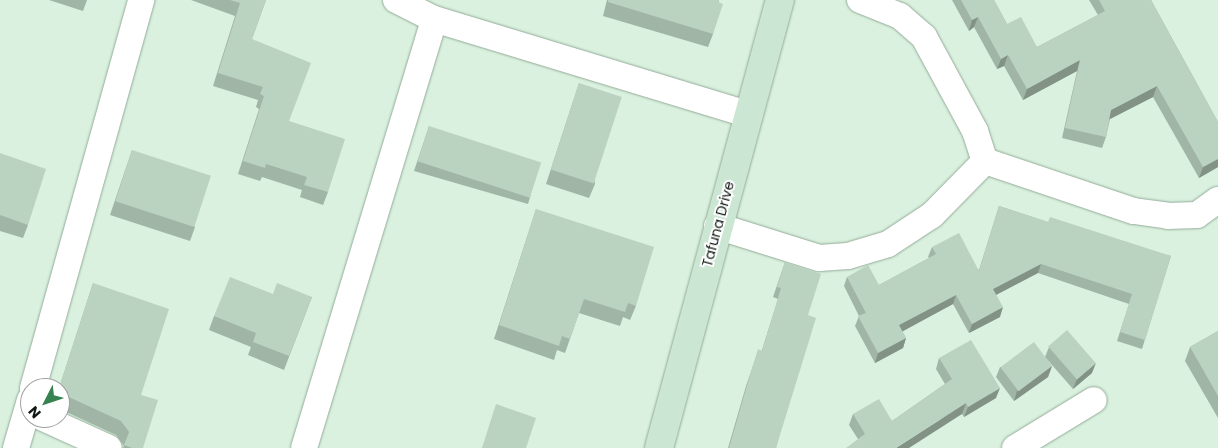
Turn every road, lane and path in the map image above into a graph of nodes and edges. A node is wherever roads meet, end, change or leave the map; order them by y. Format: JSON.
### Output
{"nodes":[{"id":1,"x":141,"y":0,"type":"edge"},
{"id":2,"x":396,"y":0,"type":"edge"},
{"id":3,"x":780,"y":0,"type":"edge"},
{"id":4,"x":860,"y":0,"type":"edge"},
{"id":5,"x":434,"y":19,"type":"junction"},
{"id":6,"x":747,"y":114,"type":"junction"},
{"id":7,"x":985,"y":161,"type":"junction"},
{"id":8,"x":1218,"y":200,"type":"edge"},
{"id":9,"x":718,"y":226,"type":"junction"},
{"id":10,"x":40,"y":378,"type":"edge"},
{"id":11,"x":1094,"y":400,"type":"dead end"},
{"id":12,"x":70,"y":426,"type":"edge"},
{"id":13,"x":24,"y":428,"type":"edge"},
{"id":14,"x":16,"y":448,"type":"edge"},
{"id":15,"x":109,"y":448,"type":"edge"},
{"id":16,"x":304,"y":448,"type":"edge"},
{"id":17,"x":659,"y":448,"type":"edge"},
{"id":18,"x":1015,"y":448,"type":"edge"}],
"edges":[{"from":1,"to":10,"type":"street"},
{"from":2,"to":5,"type":"street"},
{"from":3,"to":6,"type":"main road","name":"Tafuna Drive"},
{"from":4,"to":7,"type":"street"},
{"from":5,"to":6,"type":"street"},
{"from":5,"to":16,"type":"street"},
{"from":6,"to":9,"type":"main road","name":"Tafuna Drive"},
{"from":7,"to":8,"type":"street"},
{"from":7,"to":9,"type":"street"},
{"from":9,"to":17,"type":"main road","name":"Tafuna Drive"},
{"from":11,"to":18,"type":"street"},
{"from":12,"to":15,"type":"street"},
{"from":13,"to":14,"type":"street"}]}
